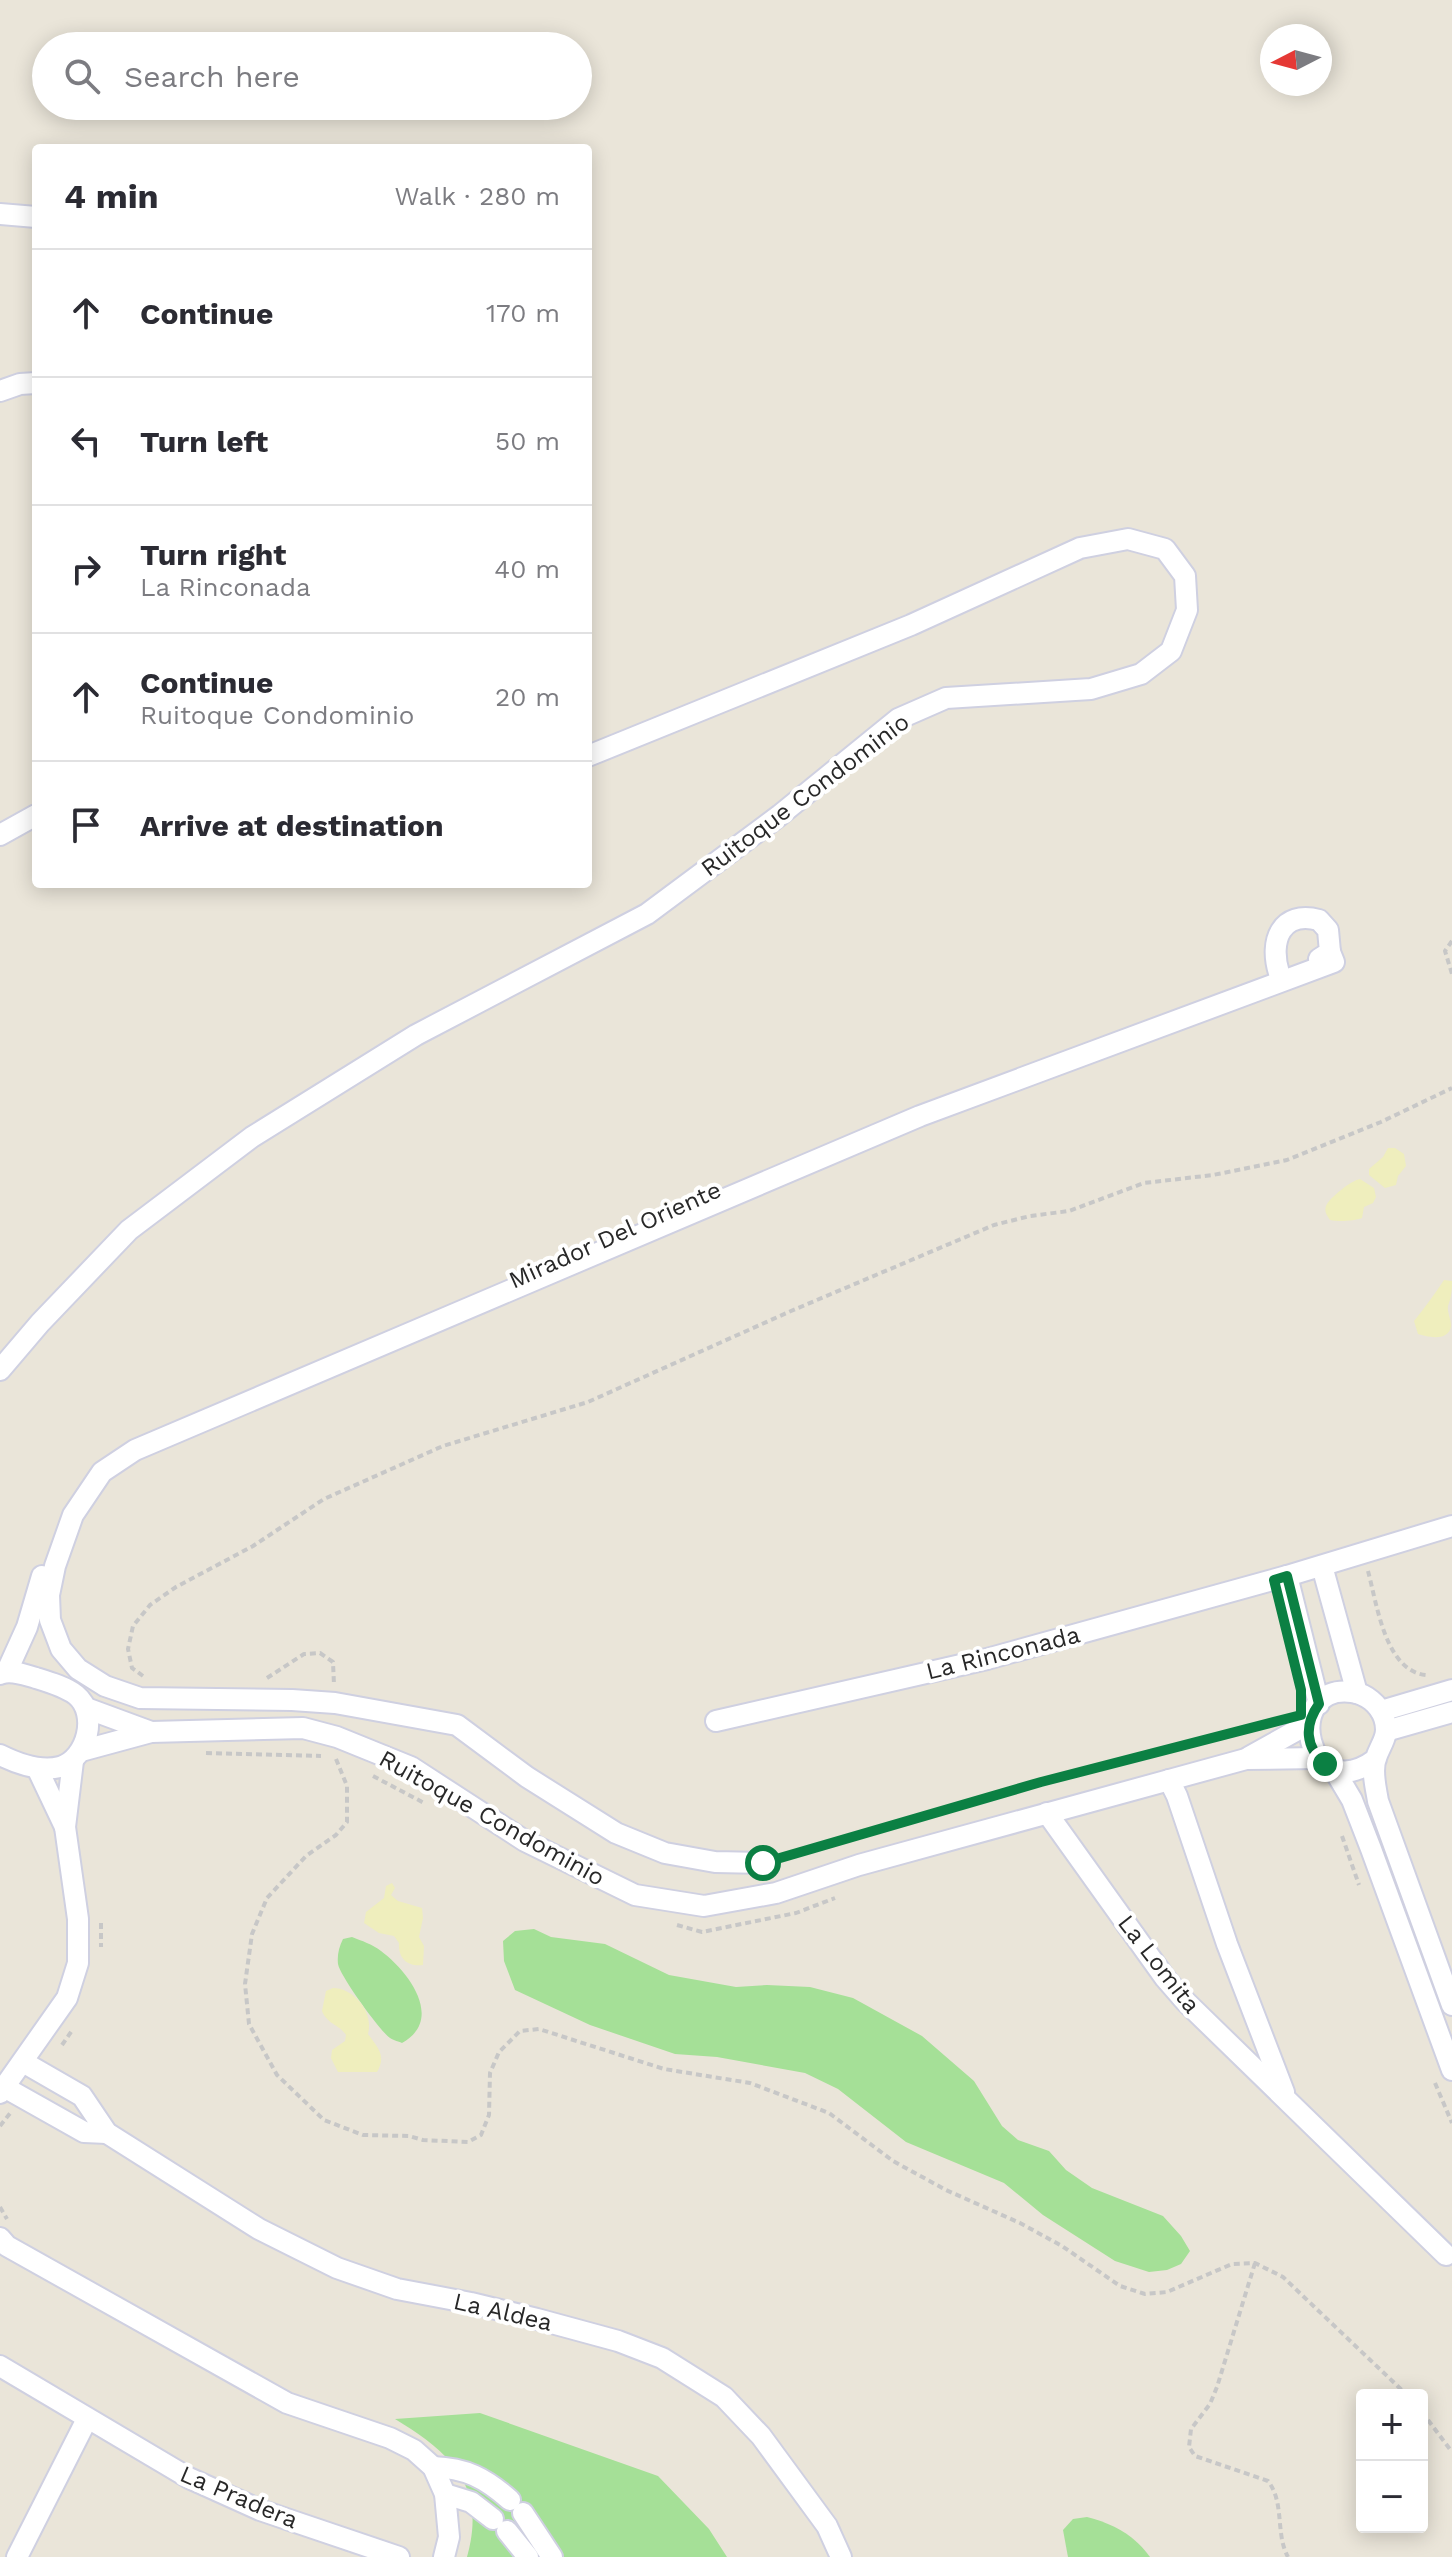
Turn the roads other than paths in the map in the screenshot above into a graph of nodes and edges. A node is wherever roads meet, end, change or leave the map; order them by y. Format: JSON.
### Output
{"nodes":[{"id":1,"x":0,"y":214,"type":"edge"},
{"id":2,"x":32,"y":217,"type":"edge"},
{"id":3,"x":32,"y":383,"type":"edge"},
{"id":4,"x":0,"y":391,"type":"edge"},
{"id":5,"x":592,"y":754,"type":"edge"},
{"id":6,"x":32,"y":817,"type":"edge"},
{"id":7,"x":0,"y":835,"type":"edge"},
{"id":8,"x":1330,"y":952,"type":"junction"},
{"id":9,"x":1279,"y":973,"type":"junction"},
{"id":10,"x":0,"y":1370,"type":"edge"},
{"id":11,"x":1452,"y":1526,"type":"edge"},
{"id":12,"x":1322,"y":1566,"type":"junction"},
{"id":13,"x":1287,"y":1576,"type":"junction"},
{"id":14,"x":38,"y":1595,"type":"junction"},
{"id":15,"x":3,"y":1672,"type":"edge"},
{"id":16,"x":1445,"y":1684,"type":"edge"},
{"id":17,"x":64,"y":1689,"type":"junction"},
{"id":18,"x":1357,"y":1693,"type":"junction"},
{"id":19,"x":1319,"y":1704,"type":"junction"},
{"id":20,"x":86,"y":1708,"type":"junction"},
{"id":21,"x":1452,"y":1712,"type":"edge"},
{"id":22,"x":716,"y":1721,"type":"dead end"},
{"id":23,"x":1384,"y":1721,"type":"junction"},
{"id":24,"x":1308,"y":1724,"type":"junction"},
{"id":25,"x":151,"y":1732,"type":"junction"},
{"id":26,"x":0,"y":1755,"type":"edge"},
{"id":27,"x":77,"y":1756,"type":"junction"},
{"id":28,"x":1246,"y":1759,"type":"junction"},
{"id":29,"x":1376,"y":1759,"type":"junction"},
{"id":30,"x":1325,"y":1763,"type":"junction"},
{"id":31,"x":37,"y":1768,"type":"junction"},
{"id":32,"x":1169,"y":1780,"type":"junction"},
{"id":33,"x":1047,"y":1813,"type":"junction"},
{"id":34,"x":65,"y":1827,"type":"junction"},
{"id":35,"x":763,"y":1863,"type":"road end"},
{"id":36,"x":1452,"y":2005,"type":"edge"},
{"id":37,"x":23,"y":2062,"type":"junction"},
{"id":38,"x":1452,"y":2070,"type":"edge"},
{"id":39,"x":2,"y":2090,"type":"edge"},
{"id":40,"x":1287,"y":2099,"type":"junction"},
{"id":41,"x":107,"y":2133,"type":"junction"},
{"id":42,"x":0,"y":2238,"type":"edge"},
{"id":43,"x":1446,"y":2255,"type":"dead end"},
{"id":44,"x":0,"y":2366,"type":"edge"},
{"id":45,"x":87,"y":2419,"type":"junction"},
{"id":46,"x":433,"y":2467,"type":"junction"},
{"id":47,"x":445,"y":2494,"type":"junction"},
{"id":48,"x":17,"y":2557,"type":"edge"},
{"id":49,"x":399,"y":2557,"type":"edge"},
{"id":50,"x":444,"y":2557,"type":"edge"},
{"id":51,"x":528,"y":2557,"type":"edge"},
{"id":52,"x":552,"y":2557,"type":"edge"},
{"id":53,"x":841,"y":2557,"type":"edge"}],
"edges":[{"from":1,"to":2,"type":"street"},
{"from":3,"to":4,"type":"street"},
{"from":5,"to":10,"type":"street","name":"Ruitoque Condominio"},
{"from":6,"to":7,"type":"street"},
{"from":8,"to":9,"type":"street","name":"Mirador Del Oriente"},
{"from":8,"to":9,"type":"street"},
{"from":8,"to":35,"type":"street"},
{"from":9,"to":14,"type":"street","name":"Mirador Del Oriente"},
{"from":11,"to":12,"type":"street","name":"La Rinconada"},
{"from":12,"to":13,"type":"street","name":"La Rinconada"},
{"from":12,"to":18,"type":"street"},
{"from":13,"to":19,"type":"street"},
{"from":13,"to":22,"type":"street","name":"La Rinconada"},
{"from":14,"to":15,"type":"street","name":"Ruitoque Condominio"},
{"from":14,"to":17,"type":"street","name":"Ruitoque Condominio"},
{"from":15,"to":17,"type":"street","name":"Ruitoque Condominio"},
{"from":16,"to":23,"type":"street"},
{"from":17,"to":20,"type":"street","name":"Ruitoque Condominio"},
{"from":18,"to":19,"type":"street"},
{"from":18,"to":23,"type":"street"},
{"from":19,"to":24,"type":"street"},
{"from":20,"to":25,"type":"street","name":"Ruitoque Condominio"},
{"from":20,"to":27,"type":"street"},
{"from":21,"to":23,"type":"street"},
{"from":23,"to":29,"type":"street"},
{"from":24,"to":28,"type":"street","name":"Ruitoque Condominio"},
{"from":24,"to":30,"type":"street"},
{"from":25,"to":27,"type":"street","name":"Ruitoque Condominio"},
{"from":25,"to":33,"type":"street","name":"Ruitoque Condominio"},
{"from":26,"to":31,"type":"street"},
{"from":27,"to":31,"type":"street","name":"Ruitoque Condominio"},
{"from":27,"to":34,"type":"street"},
{"from":28,"to":30,"type":"street","name":"Ruitoque Condominio"},
{"from":28,"to":32,"type":"street","name":"Ruitoque Condominio"},
{"from":29,"to":30,"type":"street","name":"Ruitoque Condominio"},
{"from":29,"to":36,"type":"street"},
{"from":30,"to":38,"type":"street"},
{"from":31,"to":34,"type":"street"},
{"from":32,"to":33,"type":"street","name":"Ruitoque Condominio"},
{"from":32,"to":40,"type":"street","name":"La Lomita"},
{"from":33,"to":40,"type":"street","name":"La Lomita"},
{"from":34,"to":37,"type":"street"},
{"from":37,"to":39,"type":"street"},
{"from":37,"to":41,"type":"street","name":"La Aldea"},
{"from":39,"to":41,"type":"street","name":"La Aldea"},
{"from":40,"to":43,"type":"street","name":"La Lomita"},
{"from":41,"to":53,"type":"street","name":"La Aldea"},
{"from":42,"to":46,"type":"street"},
{"from":44,"to":45,"type":"street","name":"La Pradera"},
{"from":45,"to":48,"type":"street"},
{"from":45,"to":49,"type":"street","name":"La Pradera"},
{"from":46,"to":47,"type":"street"},
{"from":46,"to":52,"type":"street"},
{"from":47,"to":50,"type":"street"},
{"from":47,"to":51,"type":"street"}]}
